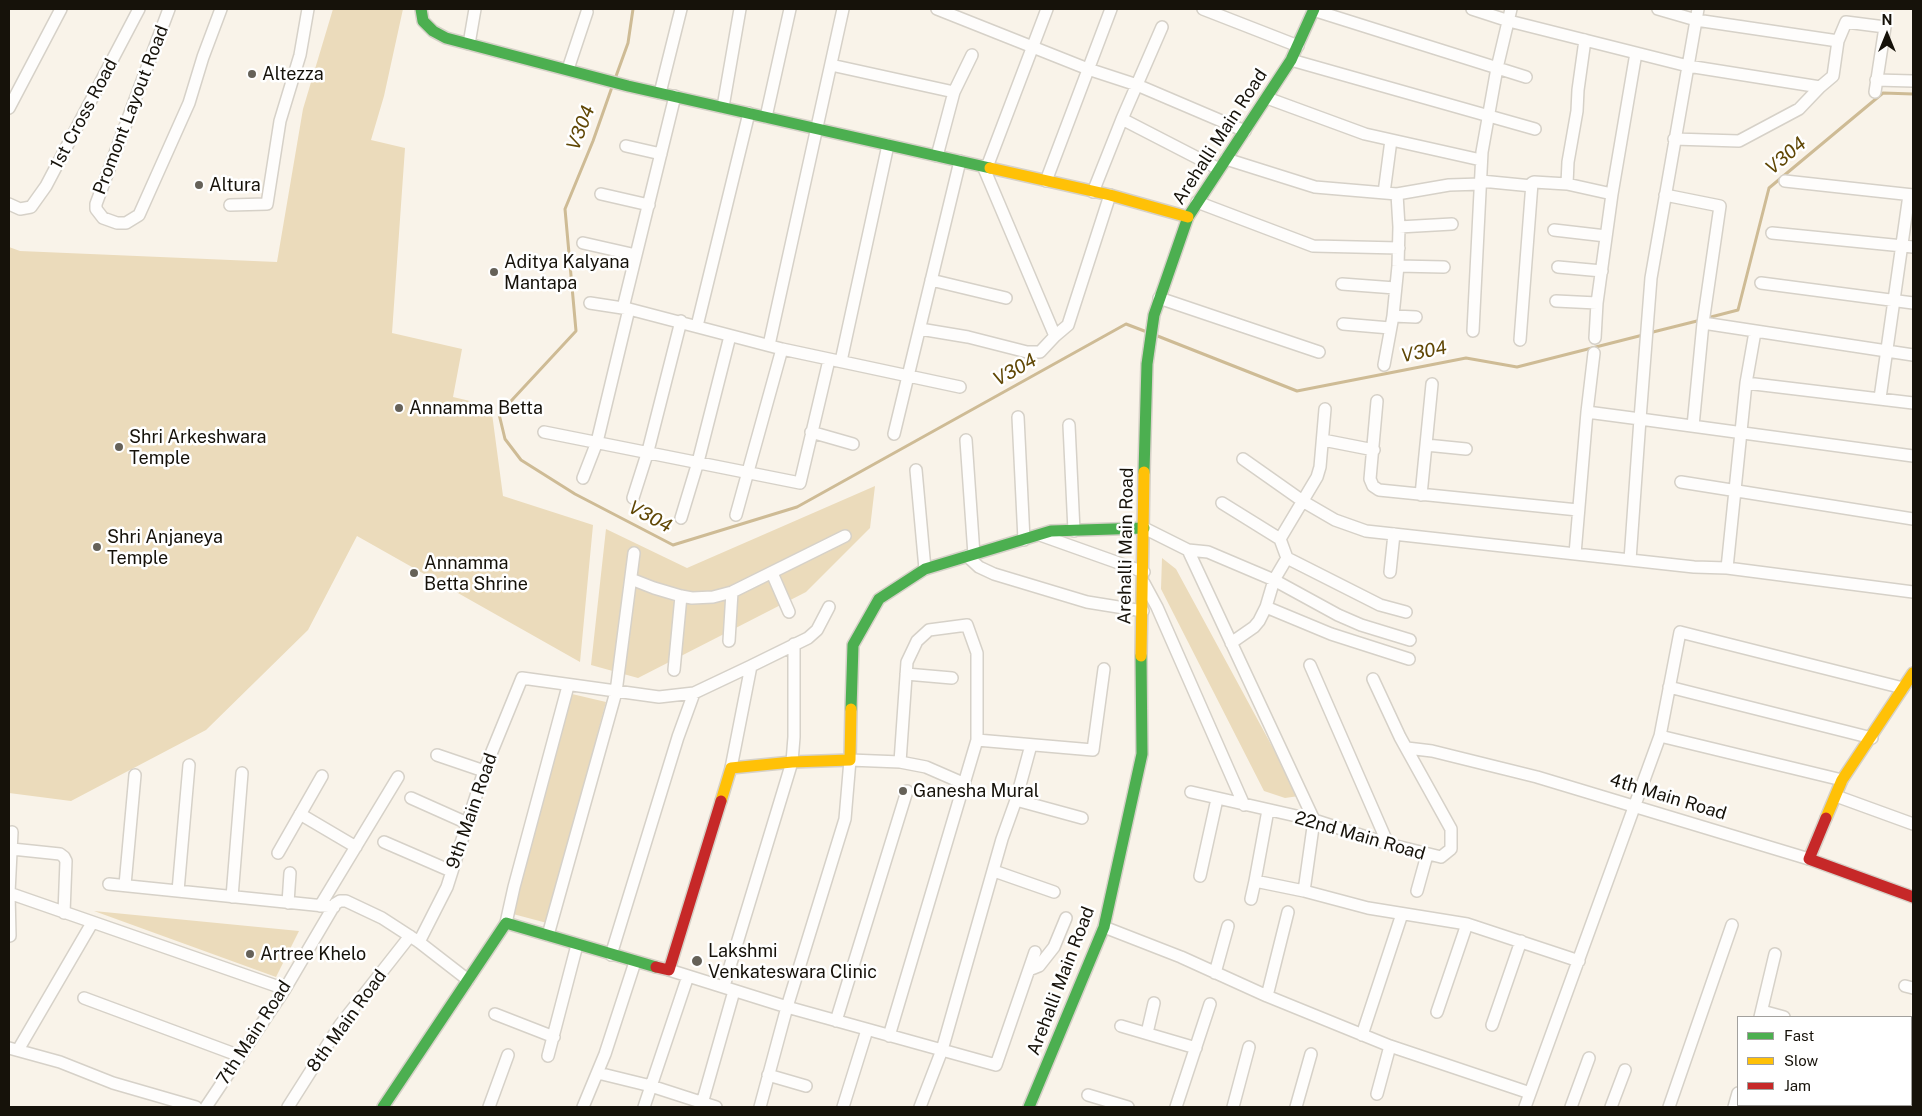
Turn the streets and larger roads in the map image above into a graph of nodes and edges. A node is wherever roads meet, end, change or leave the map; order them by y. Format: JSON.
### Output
{"nodes":[{"id":1,"x":61,"y":9,"type":"edge"},
{"id":2,"x":139,"y":9,"type":"edge"},
{"id":3,"x":169,"y":9,"type":"edge"},
{"id":4,"x":221,"y":9,"type":"edge"},
{"id":5,"x":308,"y":9,"type":"edge"},
{"id":6,"x":421,"y":9,"type":"edge"},
{"id":7,"x":475,"y":9,"type":"edge"},
{"id":8,"x":681,"y":9,"type":"edge"},
{"id":9,"x":740,"y":9,"type":"edge"},
{"id":10,"x":790,"y":9,"type":"edge"},
{"id":11,"x":843,"y":9,"type":"edge"},
{"id":12,"x":937,"y":9,"type":"edge"},
{"id":13,"x":1047,"y":9,"type":"edge"},
{"id":14,"x":1112,"y":9,"type":"edge"},
{"id":15,"x":1204,"y":9,"type":"edge"},
{"id":16,"x":1472,"y":9,"type":"edge"},
{"id":17,"x":1512,"y":9,"type":"edge"},
{"id":18,"x":1658,"y":9,"type":"edge"},
{"id":19,"x":1314,"y":10,"type":"edge"},
{"id":20,"x":588,"y":12,"type":"dead end"},
{"id":21,"x":1697,"y":15,"type":"edge"},
{"id":22,"x":1509,"y":21,"type":"junction"},
{"id":23,"x":1162,"y":27,"type":"dead end"},
{"id":24,"x":1585,"y":40,"type":"junction"},
{"id":25,"x":1838,"y":41,"type":"junction"},
{"id":26,"x":469,"y":44,"type":"junction"},
{"id":27,"x":1298,"y":46,"type":"junction"},
{"id":28,"x":1031,"y":47,"type":"junction"},
{"id":29,"x":1636,"y":53,"type":"junction"},
{"id":30,"x":972,"y":54,"type":"dead end"},
{"id":31,"x":1291,"y":60,"type":"junction"},
{"id":32,"x":831,"y":65,"type":"junction"},
{"id":33,"x":1688,"y":66,"type":"junction"},
{"id":34,"x":1497,"y":68,"type":"junction"},
{"id":35,"x":568,"y":69,"type":"junction"},
{"id":36,"x":1088,"y":69,"type":"junction"},
{"id":37,"x":1526,"y":76,"type":"dead end"},
{"id":38,"x":1876,"y":80,"type":"junction"},
{"id":39,"x":1913,"y":80,"type":"edge"},
{"id":40,"x":1136,"y":85,"type":"junction"},
{"id":41,"x":1820,"y":87,"type":"junction"},
{"id":42,"x":954,"y":92,"type":"junction"},
{"id":43,"x":1875,"y":92,"type":"dead end"},
{"id":44,"x":660,"y":93,"type":"junction"},
{"id":45,"x":676,"y":96,"type":"junction"},
{"id":46,"x":1267,"y":98,"type":"junction"},
{"id":47,"x":723,"y":107,"type":"junction"},
{"id":48,"x":9,"y":108,"type":"edge"},
{"id":49,"x":749,"y":113,"type":"junction"},
{"id":50,"x":1488,"y":116,"type":"junction"},
{"id":51,"x":766,"y":117,"type":"junction"},
{"id":52,"x":1122,"y":119,"type":"junction"},
{"id":53,"x":816,"y":128,"type":"junction"},
{"id":54,"x":1535,"y":129,"type":"dead end"},
{"id":55,"x":1245,"y":131,"type":"junction"},
{"id":56,"x":1674,"y":139,"type":"junction"},
{"id":57,"x":1391,"y":140,"type":"junction"},
{"id":58,"x":888,"y":145,"type":"junction"},
{"id":59,"x":626,"y":146,"type":"dead end"},
{"id":60,"x":661,"y":154,"type":"junction"},
{"id":61,"x":937,"y":156,"type":"junction"},
{"id":62,"x":1226,"y":159,"type":"junction"},
{"id":63,"x":1481,"y":160,"type":"junction"},
{"id":64,"x":960,"y":161,"type":"junction"},
{"id":65,"x":985,"y":167,"type":"junction"},
{"id":66,"x":1219,"y":170,"type":"junction"},
{"id":67,"x":1046,"y":181,"type":"junction"},
{"id":68,"x":1785,"y":181,"type":"dead end"},
{"id":69,"x":1481,"y":182,"type":"junction"},
{"id":70,"x":1567,"y":184,"type":"junction"},
{"id":71,"x":1532,"y":186,"type":"junction"},
{"id":72,"x":1093,"y":192,"type":"junction"},
{"id":73,"x":1384,"y":193,"type":"junction"},
{"id":74,"x":601,"y":194,"type":"dead end"},
{"id":75,"x":1397,"y":194,"type":"junction"},
{"id":76,"x":1612,"y":194,"type":"junction"},
{"id":77,"x":1110,"y":195,"type":"junction"},
{"id":78,"x":1664,"y":195,"type":"junction"},
{"id":79,"x":1911,"y":195,"type":"edge"},
{"id":80,"x":1197,"y":202,"type":"junction"},
{"id":81,"x":9,"y":204,"type":"edge"},
{"id":82,"x":230,"y":205,"type":"dead end"},
{"id":83,"x":649,"y":205,"type":"junction"},
{"id":84,"x":1188,"y":218,"type":"junction"},
{"id":85,"x":1452,"y":224,"type":"dead end"},
{"id":86,"x":1399,"y":227,"type":"junction"},
{"id":87,"x":1554,"y":230,"type":"dead end"},
{"id":88,"x":1772,"y":233,"type":"dead end"},
{"id":89,"x":1606,"y":236,"type":"junction"},
{"id":90,"x":583,"y":243,"type":"dead end"},
{"id":91,"x":1908,"y":246,"type":"edge"},
{"id":92,"x":1399,"y":248,"type":"junction"},
{"id":93,"x":636,"y":255,"type":"junction"},
{"id":94,"x":1398,"y":266,"type":"junction"},
{"id":95,"x":1444,"y":267,"type":"dead end"},
{"id":96,"x":1558,"y":267,"type":"dead end"},
{"id":97,"x":1602,"y":271,"type":"junction"},
{"id":98,"x":931,"y":280,"type":"junction"},
{"id":99,"x":1761,"y":283,"type":"dead end"},
{"id":100,"x":1342,"y":284,"type":"dead end"},
{"id":101,"x":1395,"y":288,"type":"junction"},
{"id":102,"x":1006,"y":298,"type":"dead end"},
{"id":103,"x":1159,"y":298,"type":"junction"},
{"id":104,"x":1893,"y":300,"type":"junction"},
{"id":105,"x":1556,"y":301,"type":"dead end"},
{"id":106,"x":590,"y":303,"type":"dead end"},
{"id":107,"x":1597,"y":303,"type":"junction"},
{"id":108,"x":1913,"y":303,"type":"edge"},
{"id":109,"x":626,"y":308,"type":"junction"},
{"id":110,"x":1394,"y":316,"type":"junction"},
{"id":111,"x":1416,"y":317,"type":"dead end"},
{"id":112,"x":1704,"y":320,"type":"junction"},
{"id":113,"x":680,"y":321,"type":"junction"},
{"id":114,"x":1343,"y":324,"type":"dead end"},
{"id":115,"x":697,"y":326,"type":"junction"},
{"id":116,"x":1390,"y":328,"type":"junction"},
{"id":117,"x":920,"y":329,"type":"junction"},
{"id":118,"x":1474,"y":331,"type":"dead end"},
{"id":119,"x":1755,"y":332,"type":"junction"},
{"id":120,"x":730,"y":336,"type":"junction"},
{"id":121,"x":1055,"y":336,"type":"junction"},
{"id":122,"x":1595,"y":338,"type":"dead end"},
{"id":123,"x":1520,"y":340,"type":"dead end"},
{"id":124,"x":769,"y":345,"type":"junction"},
{"id":125,"x":782,"y":349,"type":"junction"},
{"id":126,"x":1886,"y":351,"type":"junction"},
{"id":127,"x":1319,"y":352,"type":"dead end"},
{"id":128,"x":1594,"y":353,"type":"dead end"},
{"id":129,"x":1913,"y":355,"type":"edge"},
{"id":130,"x":829,"y":360,"type":"junction"},
{"id":131,"x":841,"y":361,"type":"junction"},
{"id":132,"x":1384,"y":365,"type":"dead end"},
{"id":133,"x":908,"y":377,"type":"junction"},
{"id":134,"x":1746,"y":382,"type":"junction"},
{"id":135,"x":1432,"y":384,"type":"dead end"},
{"id":136,"x":960,"y":387,"type":"dead end"},
{"id":137,"x":1880,"y":398,"type":"junction"},
{"id":138,"x":1377,"y":401,"type":"dead end"},
{"id":139,"x":1913,"y":403,"type":"edge"},
{"id":140,"x":1325,"y":409,"type":"dead end"},
{"id":141,"x":1587,"y":412,"type":"junction"},
{"id":142,"x":1018,"y":417,"type":"dead end"},
{"id":143,"x":1640,"y":419,"type":"junction"},
{"id":144,"x":1069,"y":425,"type":"dead end"},
{"id":145,"x":1693,"y":426,"type":"junction"},
{"id":146,"x":544,"y":432,"type":"dead end"},
{"id":147,"x":811,"y":432,"type":"junction"},
{"id":148,"x":1742,"y":433,"type":"junction"},
{"id":149,"x":894,"y":434,"type":"dead end"},
{"id":150,"x":966,"y":440,"type":"dead end"},
{"id":151,"x":1323,"y":440,"type":"junction"},
{"id":152,"x":596,"y":442,"type":"junction"},
{"id":153,"x":854,"y":444,"type":"dead end"},
{"id":154,"x":1426,"y":446,"type":"junction"},
{"id":155,"x":1466,"y":449,"type":"dead end"},
{"id":156,"x":1374,"y":450,"type":"junction"},
{"id":157,"x":648,"y":451,"type":"junction"},
{"id":158,"x":1913,"y":456,"type":"edge"},
{"id":159,"x":1243,"y":459,"type":"dead end"},
{"id":160,"x":698,"y":462,"type":"junction"},
{"id":161,"x":916,"y":470,"type":"dead end"},
{"id":162,"x":748,"y":472,"type":"junction"},
{"id":163,"x":583,"y":478,"type":"dead end"},
{"id":164,"x":1681,"y":482,"type":"dead end"},
{"id":165,"x":1734,"y":490,"type":"junction"},
{"id":166,"x":1421,"y":495,"type":"junction"},
{"id":167,"x":633,"y":498,"type":"dead end"},
{"id":168,"x":1304,"y":502,"type":"junction"},
{"id":169,"x":1222,"y":503,"type":"dead end"},
{"id":170,"x":1578,"y":510,"type":"junction"},
{"id":171,"x":736,"y":515,"type":"dead end"},
{"id":172,"x":680,"y":518,"type":"dead end"},
{"id":173,"x":1913,"y":519,"type":"edge"},
{"id":174,"x":1144,"y":528,"type":"junction"},
{"id":175,"x":1074,"y":530,"type":"junction"},
{"id":176,"x":1394,"y":534,"type":"junction"},
{"id":177,"x":1040,"y":535,"type":"junction"},
{"id":178,"x":844,"y":536,"type":"dead end"},
{"id":179,"x":1024,"y":540,"type":"junction"},
{"id":180,"x":1280,"y":540,"type":"junction"},
{"id":181,"x":1188,"y":550,"type":"junction"},
{"id":182,"x":634,"y":553,"type":"dead end"},
{"id":183,"x":1575,"y":554,"type":"junction"},
{"id":184,"x":970,"y":555,"type":"junction"},
{"id":185,"x":1287,"y":558,"type":"junction"},
{"id":186,"x":1630,"y":560,"type":"junction"},
{"id":187,"x":1726,"y":568,"type":"junction"},
{"id":188,"x":925,"y":569,"type":"junction"},
{"id":189,"x":1390,"y":572,"type":"dead end"},
{"id":190,"x":772,"y":573,"type":"junction"},
{"id":191,"x":1144,"y":578,"type":"junction"},
{"id":192,"x":631,"y":579,"type":"junction"},
{"id":193,"x":1274,"y":580,"type":"junction"},
{"id":194,"x":732,"y":592,"type":"junction"},
{"id":195,"x":1913,"y":592,"type":"edge"},
{"id":196,"x":681,"y":596,"type":"junction"},
{"id":197,"x":829,"y":607,"type":"dead end"},
{"id":198,"x":1266,"y":607,"type":"junction"},
{"id":199,"x":1143,"y":611,"type":"junction"},
{"id":200,"x":790,"y":612,"type":"dead end"},
{"id":201,"x":1406,"y":612,"type":"dead end"},
{"id":202,"x":729,"y":640,"type":"dead end"},
{"id":203,"x":1410,"y":640,"type":"dead end"},
{"id":204,"x":1231,"y":643,"type":"junction"},
{"id":205,"x":794,"y":644,"type":"junction"},
{"id":206,"x":1409,"y":659,"type":"dead end"},
{"id":207,"x":1310,"y":665,"type":"dead end"},
{"id":208,"x":751,"y":666,"type":"junction"},
{"id":209,"x":1104,"y":669,"type":"dead end"},
{"id":210,"x":674,"y":670,"type":"dead end"},
{"id":211,"x":1913,"y":673,"type":"edge"},
{"id":212,"x":906,"y":674,"type":"junction"},
{"id":213,"x":952,"y":678,"type":"dead end"},
{"id":214,"x":1373,"y":679,"type":"dead end"},
{"id":215,"x":568,"y":686,"type":"junction"},
{"id":216,"x":1669,"y":687,"type":"junction"},
{"id":217,"x":1903,"y":688,"type":"junction"},
{"id":218,"x":616,"y":692,"type":"junction"},
{"id":219,"x":694,"y":693,"type":"junction"},
{"id":220,"x":1660,"y":736,"type":"junction"},
{"id":221,"x":1872,"y":738,"type":"junction"},
{"id":222,"x":977,"y":740,"type":"junction"},
{"id":223,"x":1031,"y":745,"type":"junction"},
{"id":224,"x":1407,"y":748,"type":"junction"},
{"id":225,"x":437,"y":755,"type":"dead end"},
{"id":226,"x":850,"y":760,"type":"junction"},
{"id":227,"x":792,"y":762,"type":"junction"},
{"id":228,"x":900,"y":762,"type":"junction"},
{"id":229,"x":190,"y":765,"type":"dead end"},
{"id":230,"x":731,"y":768,"type":"junction"},
{"id":231,"x":484,"y":771,"type":"junction"},
{"id":232,"x":242,"y":773,"type":"dead end"},
{"id":233,"x":135,"y":775,"type":"dead end"},
{"id":234,"x":322,"y":776,"type":"dead end"},
{"id":235,"x":398,"y":777,"type":"dead end"},
{"id":236,"x":1842,"y":780,"type":"junction"},
{"id":237,"x":965,"y":784,"type":"junction"},
{"id":238,"x":907,"y":791,"type":"dead end"},
{"id":239,"x":1191,"y":792,"type":"dead end"},
{"id":240,"x":1836,"y":796,"type":"junction"},
{"id":241,"x":411,"y":798,"type":"dead end"},
{"id":242,"x":1217,"y":799,"type":"junction"},
{"id":243,"x":1016,"y":800,"type":"junction"},
{"id":244,"x":1244,"y":805,"type":"junction"},
{"id":245,"x":1636,"y":806,"type":"junction"},
{"id":246,"x":1268,"y":810,"type":"junction"},
{"id":247,"x":300,"y":814,"type":"junction"},
{"id":248,"x":1082,"y":818,"type":"dead end"},
{"id":249,"x":1314,"y":820,"type":"junction"},
{"id":250,"x":467,"y":823,"type":"junction"},
{"id":251,"x":1913,"y":824,"type":"edge"},
{"id":252,"x":12,"y":832,"type":"dead end"},
{"id":253,"x":384,"y":842,"type":"dead end"},
{"id":254,"x":1388,"y":844,"type":"junction"},
{"id":255,"x":356,"y":847,"type":"junction"},
{"id":256,"x":12,"y":849,"type":"junction"},
{"id":257,"x":278,"y":853,"type":"dead end"},
{"id":258,"x":1427,"y":855,"type":"junction"},
{"id":259,"x":1809,"y":859,"type":"junction"},
{"id":260,"x":452,"y":871,"type":"junction"},
{"id":261,"x":994,"y":871,"type":"junction"},
{"id":262,"x":290,"y":873,"type":"dead end"},
{"id":263,"x":1200,"y":876,"type":"dead end"},
{"id":264,"x":1254,"y":881,"type":"junction"},
{"id":265,"x":110,"y":884,"type":"dead end"},
{"id":266,"x":125,"y":885,"type":"junction"},
{"id":267,"x":178,"y":891,"type":"junction"},
{"id":268,"x":1417,"y":891,"type":"dead end"},
{"id":269,"x":1054,"y":892,"type":"dead end"},
{"id":270,"x":1304,"y":892,"type":"junction"},
{"id":271,"x":9,"y":893,"type":"edge"},
{"id":272,"x":232,"y":897,"type":"junction"},
{"id":273,"x":1913,"y":897,"type":"edge"},
{"id":274,"x":1251,"y":899,"type":"dead end"},
{"id":275,"x":288,"y":903,"type":"junction"},
{"id":276,"x":320,"y":906,"type":"junction"},
{"id":277,"x":334,"y":908,"type":"junction"},
{"id":278,"x":1288,"y":912,"type":"dead end"},
{"id":279,"x":64,"y":913,"type":"junction"},
{"id":280,"x":1402,"y":914,"type":"junction"},
{"id":281,"x":1066,"y":918,"type":"dead end"},
{"id":282,"x":92,"y":923,"type":"junction"},
{"id":283,"x":506,"y":923,"type":"junction"},
{"id":284,"x":1467,"y":924,"type":"junction"},
{"id":285,"x":1732,"y":925,"type":"dead end"},
{"id":286,"x":1228,"y":926,"type":"dead end"},
{"id":287,"x":1104,"y":927,"type":"junction"},
{"id":288,"x":548,"y":935,"type":"junction"},
{"id":289,"x":10,"y":936,"type":"dead end"},
{"id":290,"x":414,"y":939,"type":"junction"},
{"id":291,"x":1520,"y":941,"type":"junction"},
{"id":292,"x":577,"y":945,"type":"junction"},
{"id":293,"x":1035,"y":952,"type":"dead end"},
{"id":294,"x":1775,"y":954,"type":"dead end"},
{"id":295,"x":611,"y":955,"type":"junction"},
{"id":296,"x":1579,"y":961,"type":"junction"},
{"id":297,"x":634,"y":962,"type":"junction"},
{"id":298,"x":669,"y":970,"type":"junction"},
{"id":299,"x":1029,"y":970,"type":"junction"},
{"id":300,"x":1215,"y":973,"type":"junction"},
{"id":301,"x":688,"y":976,"type":"junction"},
{"id":302,"x":468,"y":980,"type":"junction"},
{"id":303,"x":729,"y":988,"type":"junction"},
{"id":304,"x":285,"y":989,"type":"junction"},
{"id":305,"x":1267,"y":996,"type":"junction"},
{"id":306,"x":84,"y":998,"type":"dead end"},
{"id":307,"x":1154,"y":1003,"type":"dead end"},
{"id":308,"x":1210,"y":1004,"type":"dead end"},
{"id":309,"x":787,"y":1007,"type":"junction"},
{"id":310,"x":1437,"y":1012,"type":"dead end"},
{"id":311,"x":494,"y":1014,"type":"dead end"},
{"id":312,"x":1761,"y":1014,"type":"edge"},
{"id":313,"x":1776,"y":1016,"type":"edge"},
{"id":314,"x":836,"y":1021,"type":"junction"},
{"id":315,"x":1121,"y":1026,"type":"dead end"},
{"id":316,"x":1492,"y":1026,"type":"dead end"},
{"id":317,"x":867,"y":1030,"type":"junction"},
{"id":318,"x":1147,"y":1033,"type":"junction"},
{"id":319,"x":1362,"y":1035,"type":"junction"},
{"id":320,"x":889,"y":1036,"type":"junction"},
{"id":321,"x":554,"y":1037,"type":"junction"},
{"id":322,"x":1390,"y":1046,"type":"junction"},
{"id":323,"x":1249,"y":1047,"type":"dead end"},
{"id":324,"x":1196,"y":1048,"type":"junction"},
{"id":325,"x":13,"y":1049,"type":"edge"},
{"id":326,"x":942,"y":1050,"type":"junction"},
{"id":327,"x":1311,"y":1054,"type":"dead end"},
{"id":328,"x":508,"y":1055,"type":"dead end"},
{"id":329,"x":240,"y":1056,"type":"junction"},
{"id":330,"x":548,"y":1056,"type":"dead end"},
{"id":331,"x":1588,"y":1058,"type":"dead end"},
{"id":332,"x":1625,"y":1070,"type":"dead end"},
{"id":333,"x":598,"y":1073,"type":"junction"},
{"id":334,"x":768,"y":1075,"type":"junction"},
{"id":335,"x":650,"y":1086,"type":"junction"},
{"id":336,"x":806,"y":1086,"type":"dead end"},
{"id":337,"x":1530,"y":1093,"type":"junction"},
{"id":338,"x":1377,"y":1094,"type":"dead end"},
{"id":339,"x":1088,"y":1095,"type":"dead end"},
{"id":340,"x":701,"y":1105,"type":"edge"},
{"id":341,"x":196,"y":1107,"type":"edge"},
{"id":342,"x":206,"y":1107,"type":"edge"},
{"id":343,"x":288,"y":1107,"type":"edge"},
{"id":344,"x":383,"y":1107,"type":"edge"},
{"id":345,"x":489,"y":1107,"type":"edge"},
{"id":346,"x":584,"y":1107,"type":"edge"},
{"id":347,"x":644,"y":1107,"type":"edge"},
{"id":348,"x":716,"y":1107,"type":"edge"},
{"id":349,"x":760,"y":1107,"type":"edge"},
{"id":350,"x":843,"y":1107,"type":"edge"},
{"id":351,"x":920,"y":1107,"type":"edge"},
{"id":352,"x":1029,"y":1107,"type":"edge"},
{"id":353,"x":1128,"y":1107,"type":"edge"},
{"id":354,"x":1176,"y":1107,"type":"edge"},
{"id":355,"x":1233,"y":1107,"type":"edge"},
{"id":356,"x":1296,"y":1107,"type":"edge"},
{"id":357,"x":1525,"y":1107,"type":"edge"},
{"id":358,"x":1571,"y":1107,"type":"edge"},
{"id":359,"x":1611,"y":1107,"type":"edge"},
{"id":360,"x":1669,"y":1107,"type":"edge"}],
"edges":[{"from":1,"to":48,"type":"street"},
{"from":2,"to":81,"type":"street","name":"1st Cross Road"},
{"from":3,"to":4,"type":"street","name":"Promont Layout Road"},
{"from":5,"to":82,"type":"street"},
{"from":6,"to":26,"type":"street"},
{"from":7,"to":26,"type":"street"},
{"from":8,"to":44,"type":"street"},
{"from":9,"to":47,"type":"street"},
{"from":10,"to":51,"type":"street"},
{"from":11,"to":32,"type":"street"},
{"from":12,"to":28,"type":"street"},
{"from":13,"to":28,"type":"street"},
{"from":14,"to":36,"type":"street"},
{"from":15,"to":27,"type":"street"},
{"from":16,"to":22,"type":"street"},
{"from":17,"to":22,"type":"street"},
{"from":18,"to":21,"type":"street"},
{"from":19,"to":27,"type":"street","name":"Arehalli Main Road"},
{"from":19,"to":34,"type":"street"},
{"from":20,"to":35,"type":"street"},
{"from":21,"to":25,"type":"street"},
{"from":21,"to":33,"type":"street"},
{"from":22,"to":24,"type":"street"},
{"from":22,"to":34,"type":"street"},
{"from":23,"to":40,"type":"street"},
{"from":24,"to":29,"type":"street"},
{"from":24,"to":70,"type":"street"},
{"from":25,"to":38,"type":"street"},
{"from":25,"to":41,"type":"street"},
{"from":26,"to":35,"type":"street"},
{"from":27,"to":31,"type":"street","name":"Arehalli Main Road"},
{"from":28,"to":36,"type":"street"},
{"from":28,"to":65,"type":"street"},
{"from":29,"to":33,"type":"street"},
{"from":29,"to":76,"type":"street"},
{"from":30,"to":42,"type":"street"},
{"from":31,"to":46,"type":"street","name":"Arehalli Main Road"},
{"from":31,"to":50,"type":"street"},
{"from":32,"to":42,"type":"street"},
{"from":32,"to":53,"type":"street"},
{"from":33,"to":41,"type":"street"},
{"from":33,"to":56,"type":"street"},
{"from":34,"to":37,"type":"street"},
{"from":34,"to":50,"type":"street"},
{"from":35,"to":44,"type":"street"},
{"from":36,"to":40,"type":"street"},
{"from":36,"to":67,"type":"street"},
{"from":38,"to":39,"type":"street"},
{"from":38,"to":43,"type":"street"},
{"from":40,"to":52,"type":"street"},
{"from":40,"to":55,"type":"street"},
{"from":41,"to":56,"type":"street"},
{"from":42,"to":61,"type":"street"},
{"from":44,"to":45,"type":"street"},
{"from":45,"to":47,"type":"street"},
{"from":45,"to":60,"type":"street"},
{"from":46,"to":55,"type":"street","name":"Arehalli Main Road"},
{"from":46,"to":57,"type":"street"},
{"from":47,"to":49,"type":"street"},
{"from":49,"to":51,"type":"street"},
{"from":49,"to":115,"type":"street"},
{"from":50,"to":54,"type":"street"},
{"from":50,"to":63,"type":"street"},
{"from":51,"to":53,"type":"street"},
{"from":52,"to":66,"type":"street"},
{"from":52,"to":72,"type":"street"},
{"from":53,"to":58,"type":"street"},
{"from":53,"to":124,"type":"street"},
{"from":55,"to":62,"type":"street","name":"Arehalli Main Road"},
{"from":56,"to":78,"type":"street"},
{"from":57,"to":63,"type":"street"},
{"from":57,"to":73,"type":"street"},
{"from":58,"to":61,"type":"street"},
{"from":58,"to":131,"type":"street"},
{"from":59,"to":60,"type":"street"},
{"from":60,"to":83,"type":"street"},
{"from":61,"to":64,"type":"street"},
{"from":62,"to":66,"type":"street","name":"Arehalli Main Road"},
{"from":62,"to":73,"type":"street"},
{"from":63,"to":69,"type":"street"},
{"from":64,"to":65,"type":"street"},
{"from":64,"to":98,"type":"street"},
{"from":65,"to":67,"type":"street"},
{"from":65,"to":121,"type":"street"},
{"from":66,"to":80,"type":"street","name":"Arehalli Main Road"},
{"from":67,"to":72,"type":"street"},
{"from":68,"to":79,"type":"street"},
{"from":69,"to":71,"type":"street"},
{"from":69,"to":75,"type":"street"},
{"from":69,"to":118,"type":"street"},
{"from":70,"to":71,"type":"street"},
{"from":70,"to":76,"type":"street"},
{"from":71,"to":123,"type":"street"},
{"from":72,"to":77,"type":"street"},
{"from":73,"to":75,"type":"street"},
{"from":74,"to":83,"type":"street"},
{"from":75,"to":86,"type":"street"},
{"from":76,"to":89,"type":"street"},
{"from":77,"to":84,"type":"street"},
{"from":77,"to":121,"type":"street"},
{"from":78,"to":112,"type":"street"},
{"from":78,"to":143,"type":"street"},
{"from":79,"to":91,"type":"street"},
{"from":80,"to":84,"type":"street","name":"Arehalli Main Road"},
{"from":80,"to":92,"type":"street"},
{"from":83,"to":93,"type":"street"},
{"from":84,"to":103,"type":"street","name":"Arehalli Main Road"},
{"from":85,"to":86,"type":"street"},
{"from":86,"to":92,"type":"street"},
{"from":87,"to":89,"type":"street"},
{"from":88,"to":91,"type":"street"},
{"from":89,"to":97,"type":"street"},
{"from":90,"to":93,"type":"street"},
{"from":91,"to":104,"type":"street"},
{"from":92,"to":94,"type":"street"},
{"from":93,"to":109,"type":"street"},
{"from":94,"to":95,"type":"street"},
{"from":94,"to":101,"type":"street"},
{"from":96,"to":97,"type":"street"},
{"from":97,"to":107,"type":"street"},
{"from":98,"to":102,"type":"street"},
{"from":98,"to":117,"type":"street"},
{"from":99,"to":104,"type":"street"},
{"from":100,"to":101,"type":"street"},
{"from":101,"to":110,"type":"street"},
{"from":103,"to":127,"type":"street"},
{"from":103,"to":174,"type":"street","name":"Arehalli Main Road"},
{"from":104,"to":108,"type":"street"},
{"from":104,"to":126,"type":"street"},
{"from":105,"to":107,"type":"street"},
{"from":106,"to":109,"type":"street"},
{"from":107,"to":122,"type":"street"},
{"from":109,"to":113,"type":"street"},
{"from":109,"to":152,"type":"street"},
{"from":110,"to":111,"type":"street"},
{"from":110,"to":116,"type":"street"},
{"from":112,"to":119,"type":"street"},
{"from":112,"to":145,"type":"street"},
{"from":113,"to":115,"type":"street"},
{"from":113,"to":157,"type":"street"},
{"from":114,"to":116,"type":"street"},
{"from":115,"to":120,"type":"street"},
{"from":116,"to":132,"type":"street"},
{"from":117,"to":121,"type":"street"},
{"from":117,"to":133,"type":"street"},
{"from":119,"to":126,"type":"street"},
{"from":119,"to":134,"type":"street"},
{"from":120,"to":124,"type":"street"},
{"from":120,"to":160,"type":"street"},
{"from":124,"to":125,"type":"street"},
{"from":125,"to":130,"type":"street"},
{"from":125,"to":162,"type":"street"},
{"from":126,"to":129,"type":"street"},
{"from":126,"to":137,"type":"street"},
{"from":128,"to":141,"type":"street"},
{"from":130,"to":131,"type":"street"},
{"from":130,"to":147,"type":"street"},
{"from":131,"to":133,"type":"street"},
{"from":133,"to":136,"type":"street"},
{"from":133,"to":149,"type":"street"},
{"from":134,"to":137,"type":"street"},
{"from":134,"to":148,"type":"street"},
{"from":135,"to":154,"type":"street"},
{"from":137,"to":139,"type":"street"},
{"from":138,"to":156,"type":"street"},
{"from":140,"to":151,"type":"street"},
{"from":141,"to":143,"type":"street"},
{"from":141,"to":170,"type":"street"},
{"from":142,"to":179,"type":"street"},
{"from":143,"to":145,"type":"street"},
{"from":143,"to":186,"type":"street"},
{"from":144,"to":175,"type":"street"},
{"from":145,"to":148,"type":"street"},
{"from":146,"to":152,"type":"street"},
{"from":147,"to":153,"type":"street"},
{"from":147,"to":162,"type":"street"},
{"from":148,"to":158,"type":"street"},
{"from":148,"to":165,"type":"street"},
{"from":150,"to":184,"type":"street"},
{"from":151,"to":156,"type":"street"},
{"from":151,"to":168,"type":"street"},
{"from":152,"to":157,"type":"street"},
{"from":152,"to":163,"type":"street"},
{"from":154,"to":155,"type":"street"},
{"from":154,"to":166,"type":"street"},
{"from":156,"to":166,"type":"street"},
{"from":157,"to":160,"type":"street"},
{"from":157,"to":167,"type":"street"},
{"from":159,"to":168,"type":"street"},
{"from":160,"to":162,"type":"street"},
{"from":160,"to":172,"type":"street"},
{"from":161,"to":188,"type":"street"},
{"from":162,"to":171,"type":"street"},
{"from":164,"to":165,"type":"street"},
{"from":165,"to":173,"type":"street"},
{"from":165,"to":187,"type":"street"},
{"from":166,"to":170,"type":"street"},
{"from":168,"to":176,"type":"street"},
{"from":168,"to":180,"type":"street"},
{"from":169,"to":180,"type":"street"},
{"from":170,"to":183,"type":"street"},
{"from":174,"to":175,"type":"street"},
{"from":174,"to":181,"type":"street"},
{"from":174,"to":191,"type":"street","name":"Arehalli Main Road"},
{"from":175,"to":177,"type":"street"},
{"from":176,"to":183,"type":"street"},
{"from":176,"to":189,"type":"street"},
{"from":177,"to":179,"type":"street"},
{"from":177,"to":191,"type":"street"},
{"from":178,"to":190,"type":"street"},
{"from":179,"to":184,"type":"street"},
{"from":180,"to":185,"type":"street"},
{"from":181,"to":193,"type":"street"},
{"from":181,"to":204,"type":"street"},
{"from":182,"to":192,"type":"street"},
{"from":183,"to":186,"type":"street"},
{"from":184,"to":188,"type":"street"},
{"from":184,"to":199,"type":"street"},
{"from":185,"to":193,"type":"street"},
{"from":185,"to":201,"type":"street"},
{"from":186,"to":187,"type":"street"},
{"from":187,"to":195,"type":"street"},
{"from":188,"to":226,"type":"street"},
{"from":190,"to":194,"type":"street"},
{"from":190,"to":200,"type":"street"},
{"from":191,"to":199,"type":"street","name":"Arehalli Main Road"},
{"from":191,"to":244,"type":"street"},
{"from":192,"to":196,"type":"street"},
{"from":192,"to":218,"type":"street"},
{"from":193,"to":198,"type":"street"},
{"from":193,"to":203,"type":"street"},
{"from":194,"to":196,"type":"street"},
{"from":194,"to":202,"type":"street"},
{"from":196,"to":210,"type":"street"},
{"from":197,"to":205,"type":"street"},
{"from":198,"to":204,"type":"street"},
{"from":198,"to":206,"type":"street"},
{"from":199,"to":287,"type":"street","name":"Arehalli Main Road"},
{"from":204,"to":249,"type":"street"},
{"from":205,"to":208,"type":"street"},
{"from":205,"to":227,"type":"street"},
{"from":207,"to":254,"type":"street"},
{"from":208,"to":219,"type":"street"},
{"from":208,"to":230,"type":"street"},
{"from":209,"to":223,"type":"street"},
{"from":211,"to":217,"type":"street"},
{"from":212,"to":213,"type":"street"},
{"from":212,"to":222,"type":"street"},
{"from":212,"to":228,"type":"street"},
{"from":214,"to":224,"type":"street"},
{"from":215,"to":218,"type":"street"},
{"from":215,"to":231,"type":"street","name":"9th Main Road"},
{"from":215,"to":283,"type":"street"},
{"from":216,"to":217,"type":"street"},
{"from":216,"to":220,"type":"street"},
{"from":216,"to":221,"type":"street"},
{"from":217,"to":221,"type":"street"},
{"from":218,"to":219,"type":"street"},
{"from":218,"to":288,"type":"street"},
{"from":219,"to":295,"type":"street"},
{"from":220,"to":236,"type":"street"},
{"from":220,"to":245,"type":"street"},
{"from":221,"to":236,"type":"street"},
{"from":222,"to":223,"type":"street"},
{"from":222,"to":237,"type":"street"},
{"from":223,"to":243,"type":"street"},
{"from":224,"to":245,"type":"street","name":"4th Main Road"},
{"from":224,"to":258,"type":"street","name":"22nd Main Road"},
{"from":225,"to":231,"type":"street"},
{"from":226,"to":227,"type":"street"},
{"from":226,"to":228,"type":"street"},
{"from":226,"to":309,"type":"street"},
{"from":227,"to":230,"type":"street"},
{"from":227,"to":303,"type":"street"},
{"from":228,"to":237,"type":"street"},
{"from":229,"to":267,"type":"street"},
{"from":230,"to":298,"type":"street"},
{"from":231,"to":250,"type":"street","name":"9th Main Road"},
{"from":232,"to":272,"type":"street"},
{"from":233,"to":266,"type":"street"},
{"from":234,"to":247,"type":"street"},
{"from":235,"to":255,"type":"street"},
{"from":236,"to":240,"type":"street"},
{"from":237,"to":320,"type":"street"},
{"from":238,"to":314,"type":"street"},
{"from":239,"to":242,"type":"street","name":"22nd Main Road"},
{"from":240,"to":251,"type":"street"},
{"from":240,"to":259,"type":"street"},
{"from":241,"to":250,"type":"street"},
{"from":242,"to":244,"type":"street","name":"22nd Main Road"},
{"from":242,"to":263,"type":"street"},
{"from":243,"to":248,"type":"street"},
{"from":243,"to":261,"type":"street"},
{"from":244,"to":246,"type":"street","name":"22nd Main Road"},
{"from":245,"to":259,"type":"street","name":"4th Main Road"},
{"from":245,"to":296,"type":"street"},
{"from":246,"to":249,"type":"street","name":"22nd Main Road"},
{"from":246,"to":264,"type":"street"},
{"from":247,"to":255,"type":"street"},
{"from":247,"to":257,"type":"street"},
{"from":249,"to":254,"type":"street","name":"22nd Main Road"},
{"from":249,"to":270,"type":"street"},
{"from":250,"to":260,"type":"street","name":"9th Main Road"},
{"from":252,"to":256,"type":"street"},
{"from":253,"to":260,"type":"street"},
{"from":254,"to":258,"type":"street","name":"22nd Main Road"},
{"from":255,"to":276,"type":"street"},
{"from":256,"to":271,"type":"street"},
{"from":256,"to":279,"type":"street"},
{"from":258,"to":268,"type":"street"},
{"from":259,"to":273,"type":"street","name":"4th Main Road"},
{"from":260,"to":290,"type":"street","name":"9th Main Road"},
{"from":261,"to":269,"type":"street"},
{"from":261,"to":326,"type":"street"},
{"from":262,"to":275,"type":"street"},
{"from":264,"to":270,"type":"street"},
{"from":264,"to":274,"type":"street"},
{"from":265,"to":266,"type":"street"},
{"from":266,"to":267,"type":"street"},
{"from":267,"to":272,"type":"street"},
{"from":270,"to":280,"type":"street"},
{"from":271,"to":279,"type":"street"},
{"from":271,"to":289,"type":"street"},
{"from":272,"to":275,"type":"street"},
{"from":275,"to":276,"type":"street"},
{"from":276,"to":277,"type":"street"},
{"from":277,"to":290,"type":"street"},
{"from":277,"to":304,"type":"street","name":"7th Main Road"},
{"from":278,"to":305,"type":"street"},
{"from":279,"to":282,"type":"street"},
{"from":280,"to":284,"type":"street"},
{"from":280,"to":319,"type":"street"},
{"from":281,"to":299,"type":"street"},
{"from":282,"to":304,"type":"street"},
{"from":282,"to":325,"type":"street"},
{"from":283,"to":288,"type":"street"},
{"from":283,"to":302,"type":"street"},
{"from":284,"to":291,"type":"street"},
{"from":284,"to":310,"type":"street"},
{"from":285,"to":360,"type":"street"},
{"from":286,"to":300,"type":"street"},
{"from":287,"to":300,"type":"street"},
{"from":287,"to":352,"type":"street","name":"Arehalli Main Road"},
{"from":288,"to":292,"type":"street"},
{"from":290,"to":302,"type":"street"},
{"from":290,"to":343,"type":"street","name":"8th Main Road"},
{"from":291,"to":296,"type":"street"},
{"from":291,"to":316,"type":"street"},
{"from":292,"to":295,"type":"street"},
{"from":292,"to":321,"type":"street"},
{"from":293,"to":299,"type":"street"},
{"from":294,"to":312,"type":"street"},
{"from":295,"to":297,"type":"street"},
{"from":296,"to":337,"type":"street"},
{"from":297,"to":298,"type":"street"},
{"from":297,"to":333,"type":"street"},
{"from":298,"to":301,"type":"street"},
{"from":299,"to":326,"type":"street"},
{"from":300,"to":305,"type":"street"},
{"from":301,"to":303,"type":"street"},
{"from":301,"to":335,"type":"street"},
{"from":302,"to":344,"type":"street"},
{"from":303,"to":309,"type":"street"},
{"from":303,"to":340,"type":"street"},
{"from":304,"to":329,"type":"street","name":"7th Main Road"},
{"from":305,"to":319,"type":"street"},
{"from":306,"to":329,"type":"street"},
{"from":307,"to":318,"type":"street"},
{"from":308,"to":324,"type":"street"},
{"from":309,"to":314,"type":"street"},
{"from":309,"to":334,"type":"street"},
{"from":311,"to":321,"type":"street"},
{"from":312,"to":313,"type":"street"},
{"from":314,"to":317,"type":"street"},
{"from":315,"to":318,"type":"street"},
{"from":317,"to":320,"type":"street"},
{"from":317,"to":350,"type":"street"},
{"from":318,"to":324,"type":"street"},
{"from":319,"to":322,"type":"street"},
{"from":320,"to":326,"type":"street"},
{"from":321,"to":330,"type":"street"},
{"from":322,"to":337,"type":"street"},
{"from":322,"to":338,"type":"street"},
{"from":323,"to":355,"type":"street"},
{"from":324,"to":354,"type":"street"},
{"from":325,"to":341,"type":"street"},
{"from":326,"to":351,"type":"street"},
{"from":327,"to":356,"type":"street"},
{"from":328,"to":345,"type":"street"},
{"from":329,"to":342,"type":"street","name":"7th Main Road"},
{"from":331,"to":358,"type":"street"},
{"from":332,"to":359,"type":"street"},
{"from":333,"to":335,"type":"street"},
{"from":333,"to":346,"type":"street"},
{"from":334,"to":336,"type":"street"},
{"from":334,"to":349,"type":"street"},
{"from":335,"to":340,"type":"street"},
{"from":335,"to":347,"type":"street"},
{"from":337,"to":357,"type":"street"},
{"from":339,"to":353,"type":"street"},
{"from":340,"to":348,"type":"street"}]}
